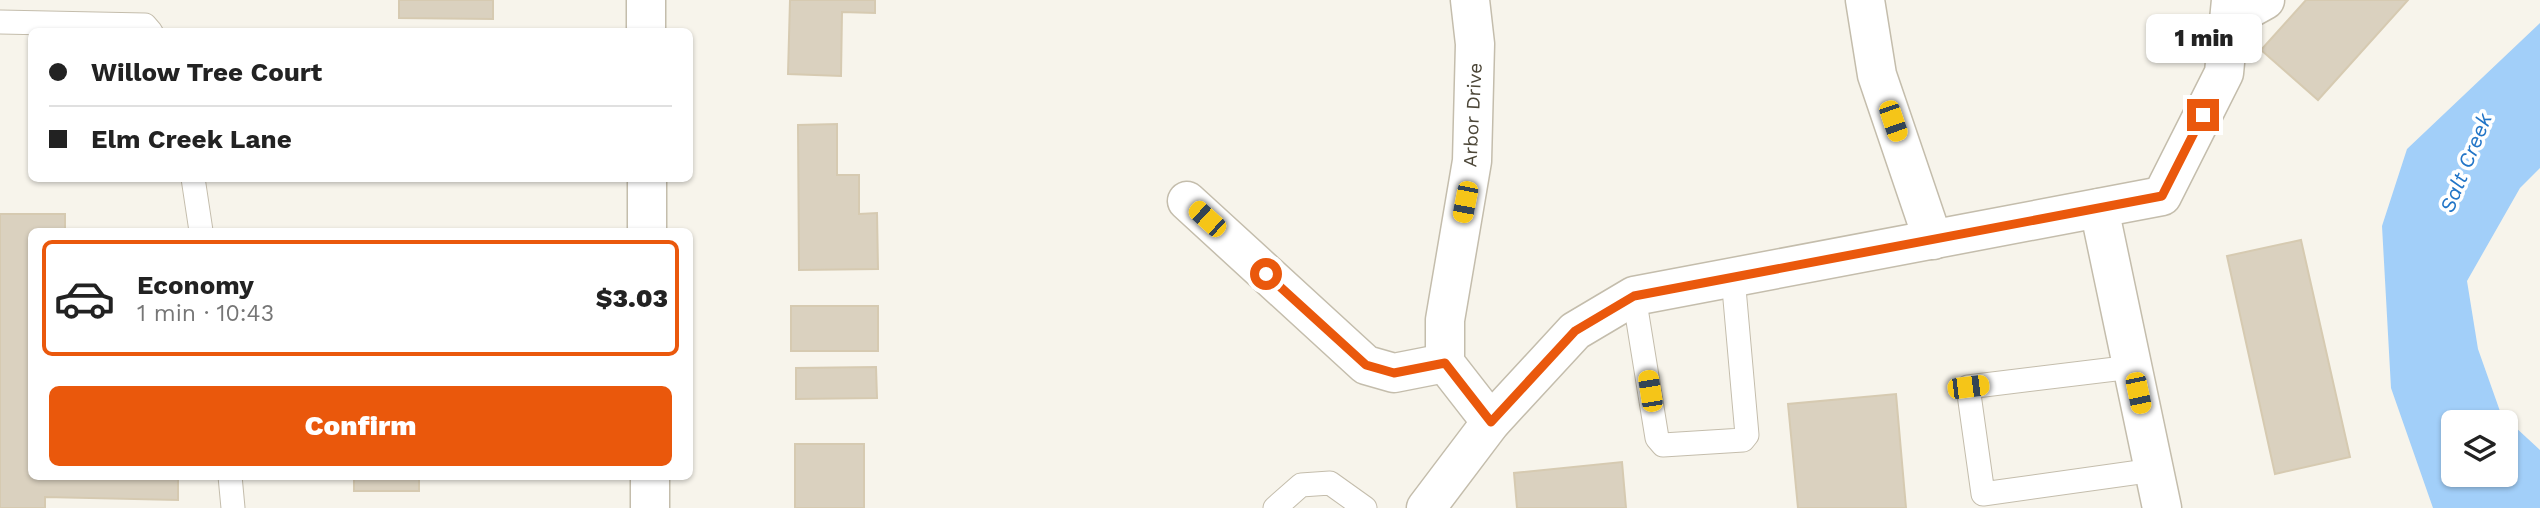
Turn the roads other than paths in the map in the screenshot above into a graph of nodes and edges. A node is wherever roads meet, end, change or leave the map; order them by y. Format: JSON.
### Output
{"nodes":[{"id":1,"x":646,"y":0,"type":"edge"},
{"id":2,"x":1469,"y":0,"type":"edge"},
{"id":3,"x":1865,"y":0,"type":"edge"},
{"id":4,"x":2265,"y":0,"type":"edge"},
{"id":5,"x":2230,"y":10,"type":"edge"},
{"id":6,"x":0,"y":22,"type":"edge"},
{"id":7,"x":148,"y":28,"type":"edge"},
{"id":8,"x":646,"y":28,"type":"edge"},
{"id":9,"x":194,"y":182,"type":"edge"},
{"id":10,"x":647,"y":182,"type":"edge"},
{"id":11,"x":1187,"y":201,"type":"dead end"},
{"id":12,"x":2099,"y":208,"type":"junction"},
{"id":13,"x":201,"y":228,"type":"edge"},
{"id":14,"x":647,"y":228,"type":"edge"},
{"id":15,"x":1933,"y":240,"type":"junction"},
{"id":16,"x":1733,"y":277,"type":"junction"},
{"id":17,"x":1634,"y":296,"type":"junction"},
{"id":18,"x":1445,"y":363,"type":"junction"},
{"id":19,"x":2132,"y":367,"type":"junction"},
{"id":20,"x":1491,"y":422,"type":"junction"},
{"id":21,"x":2154,"y":470,"type":"junction"},
{"id":22,"x":230,"y":480,"type":"edge"},
{"id":23,"x":650,"y":480,"type":"edge"},
{"id":24,"x":1430,"y":506,"type":"edge"},
{"id":25,"x":233,"y":508,"type":"edge"},
{"id":26,"x":650,"y":508,"type":"edge"},
{"id":27,"x":1275,"y":508,"type":"edge"},
{"id":28,"x":1365,"y":508,"type":"edge"},
{"id":29,"x":2162,"y":508,"type":"edge"}],
"edges":[{"from":1,"to":8,"type":"street"},
{"from":2,"to":18,"type":"street","name":"Arbor Drive"},
{"from":3,"to":15,"type":"street"},
{"from":4,"to":5,"type":"street"},
{"from":5,"to":12,"type":"street"},
{"from":6,"to":7,"type":"lane"},
{"from":9,"to":13,"type":"lane"},
{"from":10,"to":14,"type":"street"},
{"from":11,"to":18,"type":"street"},
{"from":12,"to":15,"type":"street"},
{"from":12,"to":19,"type":"street"},
{"from":15,"to":16,"type":"street"},
{"from":16,"to":17,"type":"street"},
{"from":16,"to":17,"type":"lane"},
{"from":17,"to":20,"type":"street"},
{"from":18,"to":20,"type":"street"},
{"from":19,"to":21,"type":"street"},
{"from":19,"to":21,"type":"lane"},
{"from":20,"to":24,"type":"street"},
{"from":21,"to":29,"type":"street"},
{"from":22,"to":25,"type":"lane"},
{"from":23,"to":26,"type":"street"},
{"from":27,"to":28,"type":"lane"}]}
